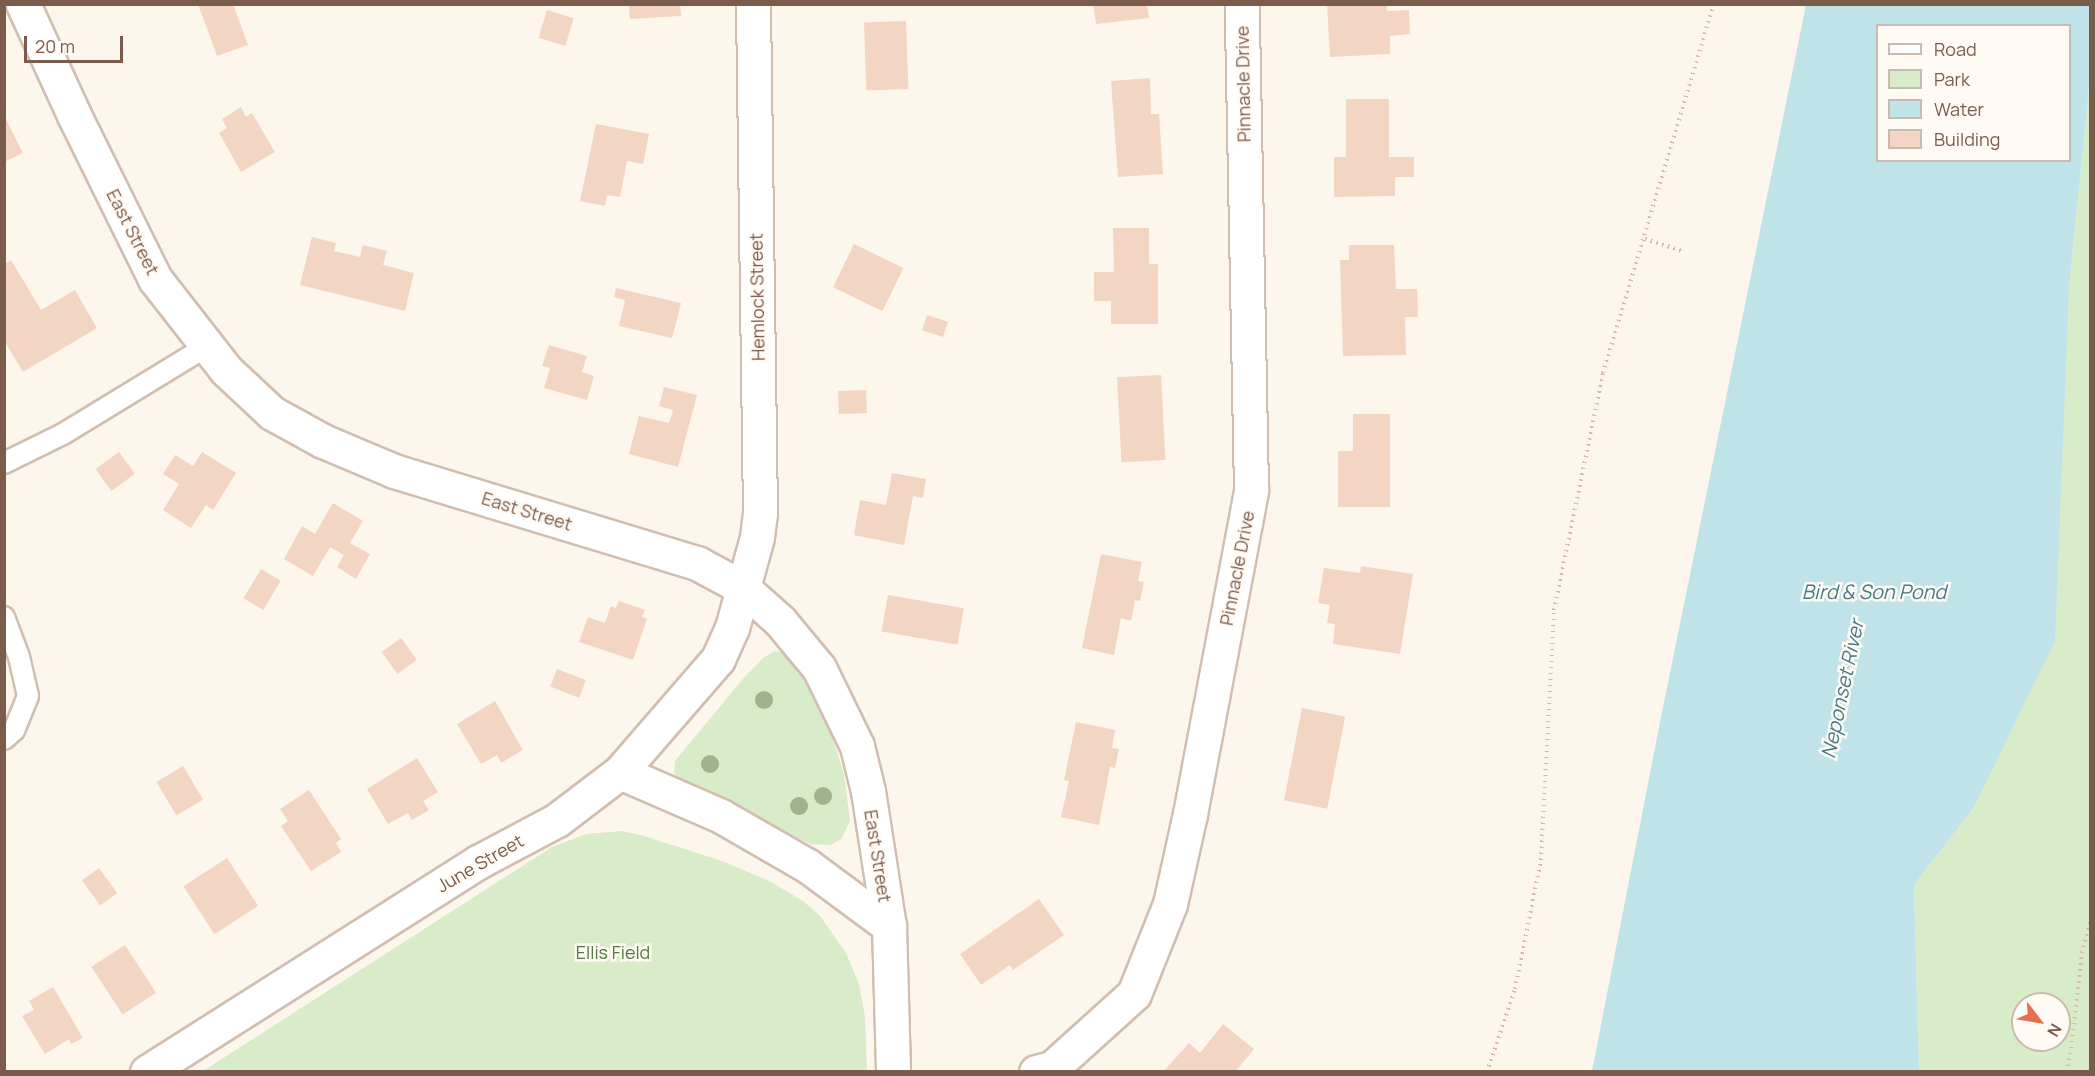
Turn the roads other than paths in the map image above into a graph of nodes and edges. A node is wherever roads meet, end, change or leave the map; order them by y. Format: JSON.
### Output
{"nodes":[{"id":1,"x":23,"y":4,"type":"edge"},
{"id":2,"x":753,"y":4,"type":"edge"},
{"id":3,"x":1242,"y":4,"type":"edge"},
{"id":4,"x":207,"y":346,"type":"junction"},
{"id":5,"x":4,"y":463,"type":"edge"},
{"id":6,"x":743,"y":588,"type":"junction"},
{"id":7,"x":4,"y":617,"type":"edge"},
{"id":8,"x":4,"y":739,"type":"edge"},
{"id":9,"x":620,"y":772,"type":"junction"},
{"id":10,"x":890,"y":926,"type":"junction"},
{"id":11,"x":147,"y":1071,"type":"edge"},
{"id":12,"x":892,"y":1071,"type":"edge"},
{"id":13,"x":1036,"y":1071,"type":"edge"}],
"edges":[{"from":1,"to":4,"type":"street","name":"East Street"},
{"from":2,"to":6,"type":"street","name":"Hemlock Street"},
{"from":3,"to":13,"type":"street","name":"Pinnacle Drive"},
{"from":4,"to":5,"type":"lane"},
{"from":4,"to":6,"type":"street","name":"East Street"},
{"from":6,"to":9,"type":"street","name":"June Street"},
{"from":6,"to":10,"type":"street","name":"East Street"},
{"from":7,"to":8,"type":"lane"},
{"from":9,"to":10,"type":"street"},
{"from":9,"to":11,"type":"street","name":"June Street"},
{"from":10,"to":12,"type":"street","name":"East Street"}]}
